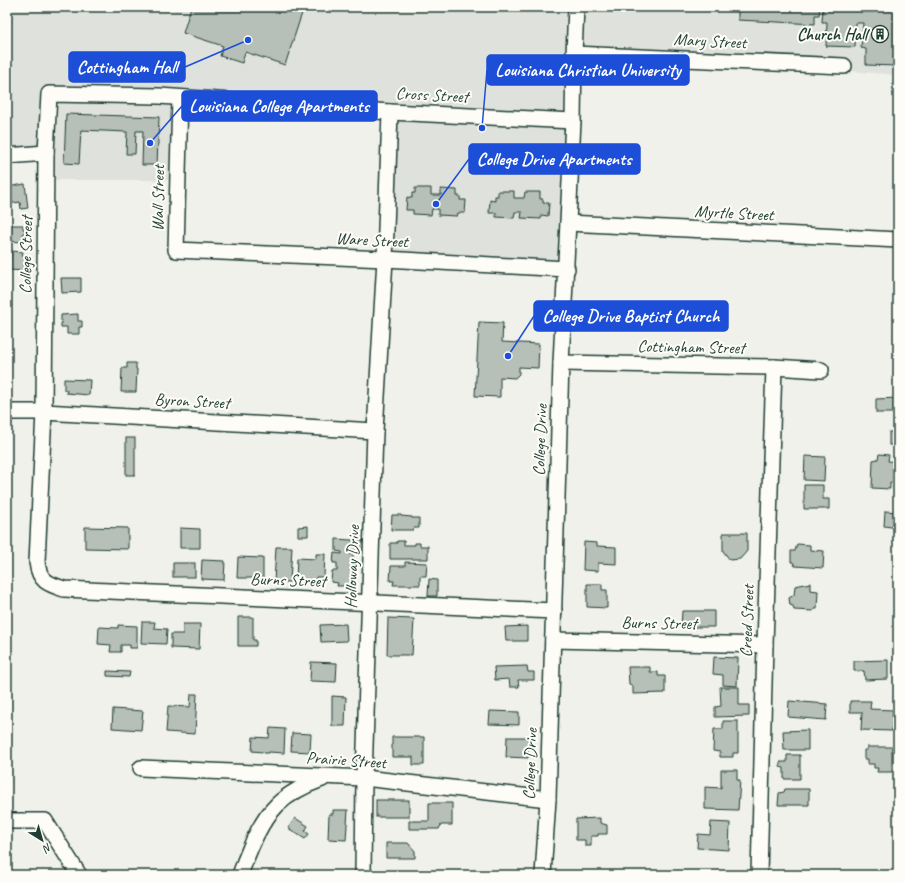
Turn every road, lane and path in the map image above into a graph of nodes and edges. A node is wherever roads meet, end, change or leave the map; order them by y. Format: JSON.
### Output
{"nodes":[{"id":1,"x":576,"y":7,"type":"edge"},
{"id":2,"x":574,"y":54,"type":"junction"},
{"id":3,"x":844,"y":66,"type":"dead end"},
{"id":4,"x":49,"y":94,"type":"joint"},
{"id":5,"x":180,"y":98,"type":"junction"},
{"id":6,"x":390,"y":112,"type":"junction"},
{"id":7,"x":573,"y":121,"type":"junction"},
{"id":8,"x":46,"y":154,"type":"junction"},
{"id":9,"x":7,"y":156,"type":"edge"},
{"id":10,"x":568,"y":223,"type":"junction"},
{"id":11,"x":898,"y":240,"type":"edge"},
{"id":12,"x":176,"y":250,"type":"joint"},
{"id":13,"x":385,"y":259,"type":"junction"},
{"id":14,"x":566,"y":269,"type":"junction"},
{"id":15,"x":562,"y":364,"type":"junction"},
{"id":16,"x":774,"y":367,"type":"junction"},
{"id":17,"x":821,"y":370,"type":"dead end"},
{"id":18,"x":7,"y":412,"type":"edge"},
{"id":19,"x":44,"y":412,"type":"junction"},
{"id":20,"x":375,"y":431,"type":"junction"},
{"id":21,"x":46,"y":582,"type":"joint"},
{"id":22,"x":370,"y":602,"type":"junction"},
{"id":23,"x":554,"y":611,"type":"junction"},
{"id":24,"x":553,"y":640,"type":"junction"},
{"id":25,"x":765,"y":645,"type":"junction"},
{"id":26,"x":141,"y":768,"type":"dead end"},
{"id":27,"x":329,"y":777,"type":"junction"},
{"id":28,"x":364,"y":778,"type":"junction"},
{"id":29,"x":548,"y":799,"type":"junction"},
{"id":30,"x":7,"y":821,"type":"edge"},
{"id":31,"x":79,"y":875,"type":"edge"},
{"id":32,"x":240,"y":875,"type":"edge"},
{"id":33,"x":363,"y":875,"type":"edge"},
{"id":34,"x":544,"y":875,"type":"edge"},
{"id":35,"x":759,"y":875,"type":"edge"}],
"edges":[{"from":1,"to":2,"type":"street","name":"College Drive"},
{"from":2,"to":3,"type":"street","name":"Mary Street"},
{"from":2,"to":7,"type":"street","name":"College Drive"},
{"from":4,"to":5,"type":"street","name":"Cross Street"},
{"from":4,"to":8,"type":"street","name":"College Street"},
{"from":5,"to":6,"type":"street","name":"Cross Street"},
{"from":5,"to":12,"type":"street","name":"Wall Street"},
{"from":6,"to":7,"type":"street","name":"Cross Street"},
{"from":6,"to":13,"type":"street","name":"Holloway Drive"},
{"from":7,"to":10,"type":"street","name":"College Drive"},
{"from":8,"to":9,"type":"street"},
{"from":8,"to":19,"type":"street","name":"College Street"},
{"from":10,"to":11,"type":"street","name":"Myrtle Street"},
{"from":10,"to":14,"type":"street","name":"College Drive"},
{"from":12,"to":13,"type":"street","name":"Ware Street"},
{"from":13,"to":14,"type":"street","name":"Ware Street"},
{"from":13,"to":20,"type":"street","name":"Holloway Drive"},
{"from":14,"to":15,"type":"street","name":"College Drive"},
{"from":15,"to":16,"type":"street","name":"Cottingham Street"},
{"from":15,"to":23,"type":"street","name":"College Drive"},
{"from":16,"to":17,"type":"street","name":"Cottingham Street"},
{"from":16,"to":25,"type":"street","name":"Creed Street"},
{"from":18,"to":19,"type":"street","name":"Byron Street"},
{"from":19,"to":20,"type":"street","name":"Byron Street"},
{"from":19,"to":21,"type":"street","name":"College Street"},
{"from":20,"to":22,"type":"street","name":"Holloway Drive"},
{"from":21,"to":22,"type":"street","name":"Burns Street"},
{"from":22,"to":23,"type":"street","name":"Burns Street"},
{"from":22,"to":28,"type":"street","name":"Holloway Drive"},
{"from":23,"to":24,"type":"street","name":"College Drive"},
{"from":24,"to":25,"type":"street","name":"Burns Street"},
{"from":24,"to":29,"type":"street","name":"College Drive"},
{"from":25,"to":35,"type":"street","name":"Creed Street"},
{"from":26,"to":27,"type":"street","name":"Prairie Street"},
{"from":27,"to":28,"type":"street","name":"Prairie Street"},
{"from":27,"to":32,"type":"street"},
{"from":28,"to":29,"type":"street","name":"Prairie Street"},
{"from":28,"to":33,"type":"street","name":"Holloway Drive"},
{"from":29,"to":34,"type":"street","name":"College Drive"},
{"from":30,"to":31,"type":"street"}]}
